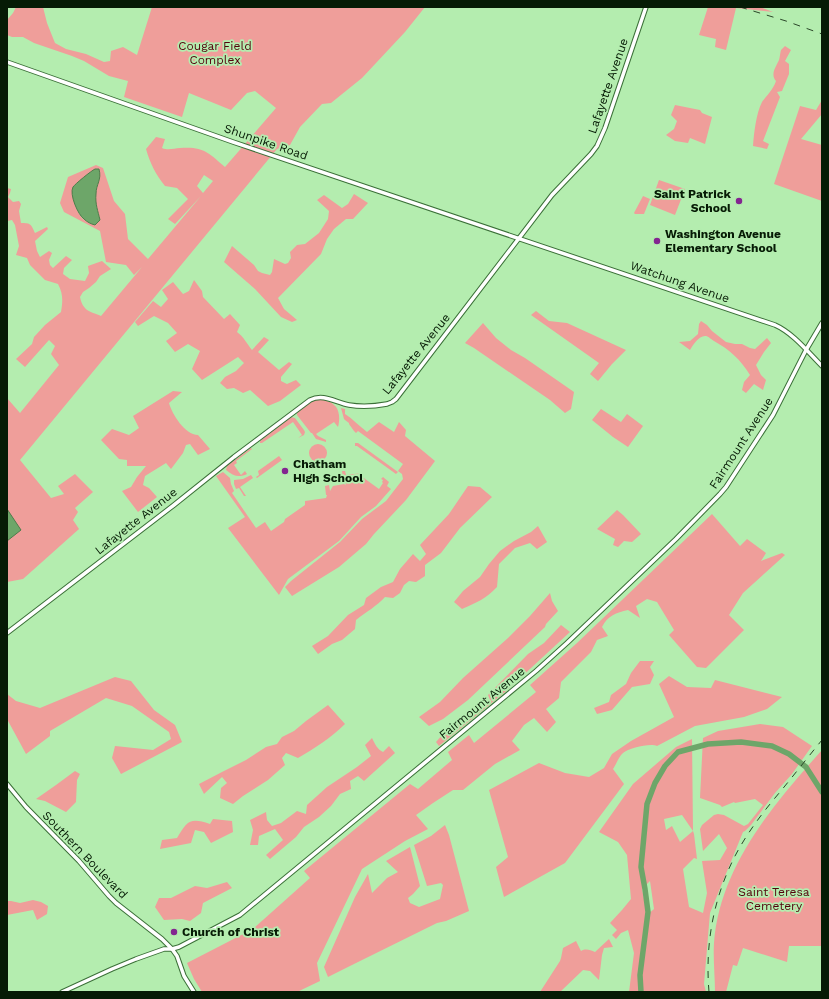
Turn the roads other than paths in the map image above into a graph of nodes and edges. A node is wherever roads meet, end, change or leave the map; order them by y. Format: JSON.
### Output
{"nodes":[{"id":1,"x":646,"y":7,"type":"edge"},
{"id":2,"x":7,"y":62,"type":"edge"},
{"id":3,"x":519,"y":238,"type":"junction"},
{"id":4,"x":822,"y":323,"type":"edge"},
{"id":5,"x":806,"y":350,"type":"junction"},
{"id":6,"x":822,"y":366,"type":"edge"},
{"id":7,"x":7,"y":633,"type":"edge"},
{"id":8,"x":7,"y":784,"type":"edge"},
{"id":9,"x":172,"y":949,"type":"junction"},
{"id":10,"x":62,"y":992,"type":"edge"},
{"id":11,"x":194,"y":992,"type":"edge"}],
"edges":[{"from":1,"to":3,"type":"main road","name":"Lafayette Avenue"},
{"from":2,"to":3,"type":"main road","name":"Shunpike Road"},
{"from":3,"to":5,"type":"main road","name":"Watchung Avenue"},
{"from":3,"to":7,"type":"main road","name":"Lafayette Avenue"},
{"from":4,"to":5,"type":"main road","name":"Fairmount Avenue"},
{"from":5,"to":6,"type":"main road","name":"Watchung Avenue"},
{"from":5,"to":9,"type":"main road","name":"Fairmount Avenue"},
{"from":8,"to":9,"type":"main road","name":"Southern Boulevard"},
{"from":9,"to":10,"type":"main road","name":"Fairmount Avenue"},
{"from":9,"to":11,"type":"main road","name":"Southern Boulevard"}]}
